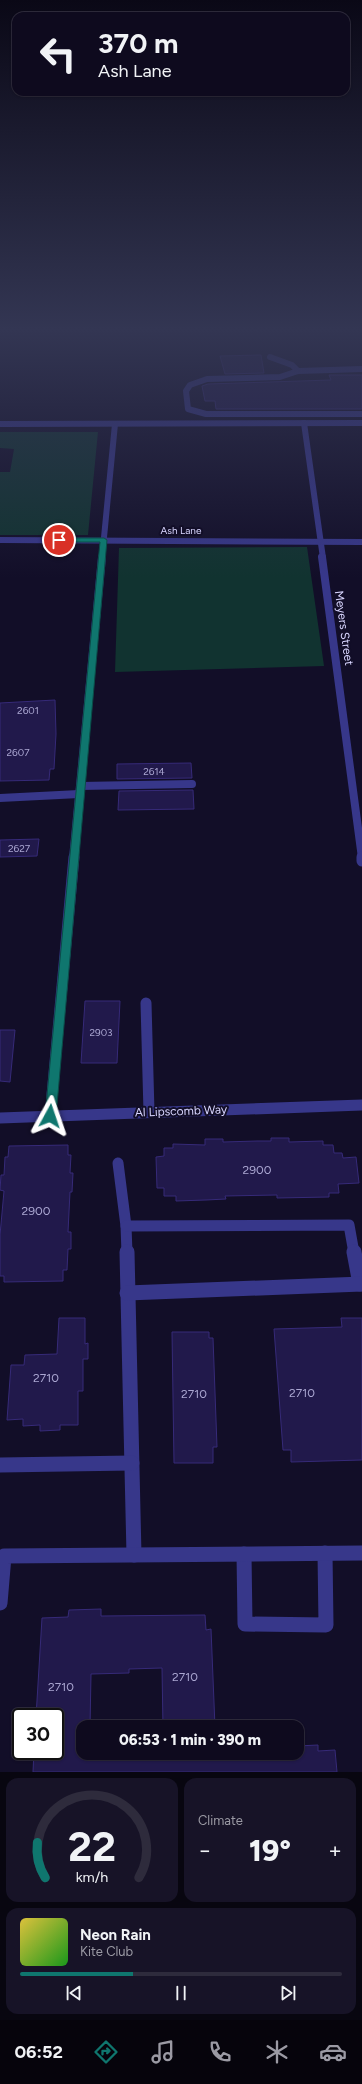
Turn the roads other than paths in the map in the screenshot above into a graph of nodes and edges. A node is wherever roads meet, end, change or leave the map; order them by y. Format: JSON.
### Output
{"nodes":[{"id":1,"x":200,"y":413,"type":"edge"},
{"id":2,"x":362,"y":414,"type":"edge"},
{"id":3,"x":304,"y":423,"type":"junction"},
{"id":4,"x":362,"y":423,"type":"edge"},
{"id":5,"x":0,"y":424,"type":"edge"},
{"id":6,"x":115,"y":424,"type":"junction"},
{"id":7,"x":0,"y":540,"type":"edge"},
{"id":8,"x":104,"y":540,"type":"junction"},
{"id":9,"x":319,"y":541,"type":"junction"},
{"id":10,"x":362,"y":542,"type":"edge"},
{"id":11,"x":192,"y":784,"type":"dead end"},
{"id":12,"x":80,"y":790,"type":"junction"},
{"id":13,"x":0,"y":798,"type":"edge"},
{"id":14,"x":362,"y":861,"type":"edge"},
{"id":15,"x":146,"y":1003,"type":"dead end"},
{"id":16,"x":362,"y":1105,"type":"edge"},
{"id":17,"x":149,"y":1112,"type":"junction"},
{"id":18,"x":50,"y":1116,"type":"junction"},
{"id":19,"x":0,"y":1118,"type":"edge"},
{"id":20,"x":118,"y":1163,"type":"dead end"},
{"id":21,"x":126,"y":1226,"type":"junction"},
{"id":22,"x":361,"y":1284,"type":"edge"},
{"id":23,"x":127,"y":1293,"type":"junction"},
{"id":24,"x":132,"y":1462,"type":"junction"},
{"id":25,"x":0,"y":1466,"type":"edge"},
{"id":26,"x":325,"y":1553,"type":"junction"},
{"id":27,"x":362,"y":1553,"type":"edge"},
{"id":28,"x":244,"y":1554,"type":"junction"},
{"id":29,"x":134,"y":1555,"type":"junction"},
{"id":30,"x":0,"y":1603,"type":"edge"}],
"edges":[{"from":1,"to":2,"type":"street"},
{"from":3,"to":4,"type":"street"},
{"from":3,"to":6,"type":"street"},
{"from":3,"to":9,"type":"street","name":"Meyers Street"},
{"from":5,"to":6,"type":"street"},
{"from":6,"to":8,"type":"street"},
{"from":7,"to":8,"type":"street","name":"Ash Lane"},
{"from":8,"to":9,"type":"street","name":"Ash Lane"},
{"from":8,"to":12,"type":"street"},
{"from":9,"to":10,"type":"street","name":"Ash Lane"},
{"from":9,"to":14,"type":"street","name":"Meyers Street"},
{"from":11,"to":12,"type":"street"},
{"from":12,"to":13,"type":"street"},
{"from":12,"to":18,"type":"street"},
{"from":15,"to":17,"type":"street"},
{"from":16,"to":17,"type":"street","name":"Al Lipscomb Way"},
{"from":17,"to":18,"type":"street","name":"Al Lipscomb Way"},
{"from":18,"to":19,"type":"street","name":"Al Lipscomb Way"},
{"from":20,"to":21,"type":"street"},
{"from":21,"to":22,"type":"street"},
{"from":21,"to":23,"type":"street"},
{"from":22,"to":23,"type":"street"},
{"from":23,"to":24,"type":"street"},
{"from":24,"to":25,"type":"street"},
{"from":24,"to":29,"type":"street"},
{"from":26,"to":27,"type":"street"},
{"from":26,"to":28,"type":"street"},
{"from":26,"to":28,"type":"street"},
{"from":28,"to":29,"type":"street"},
{"from":29,"to":30,"type":"street"}]}
